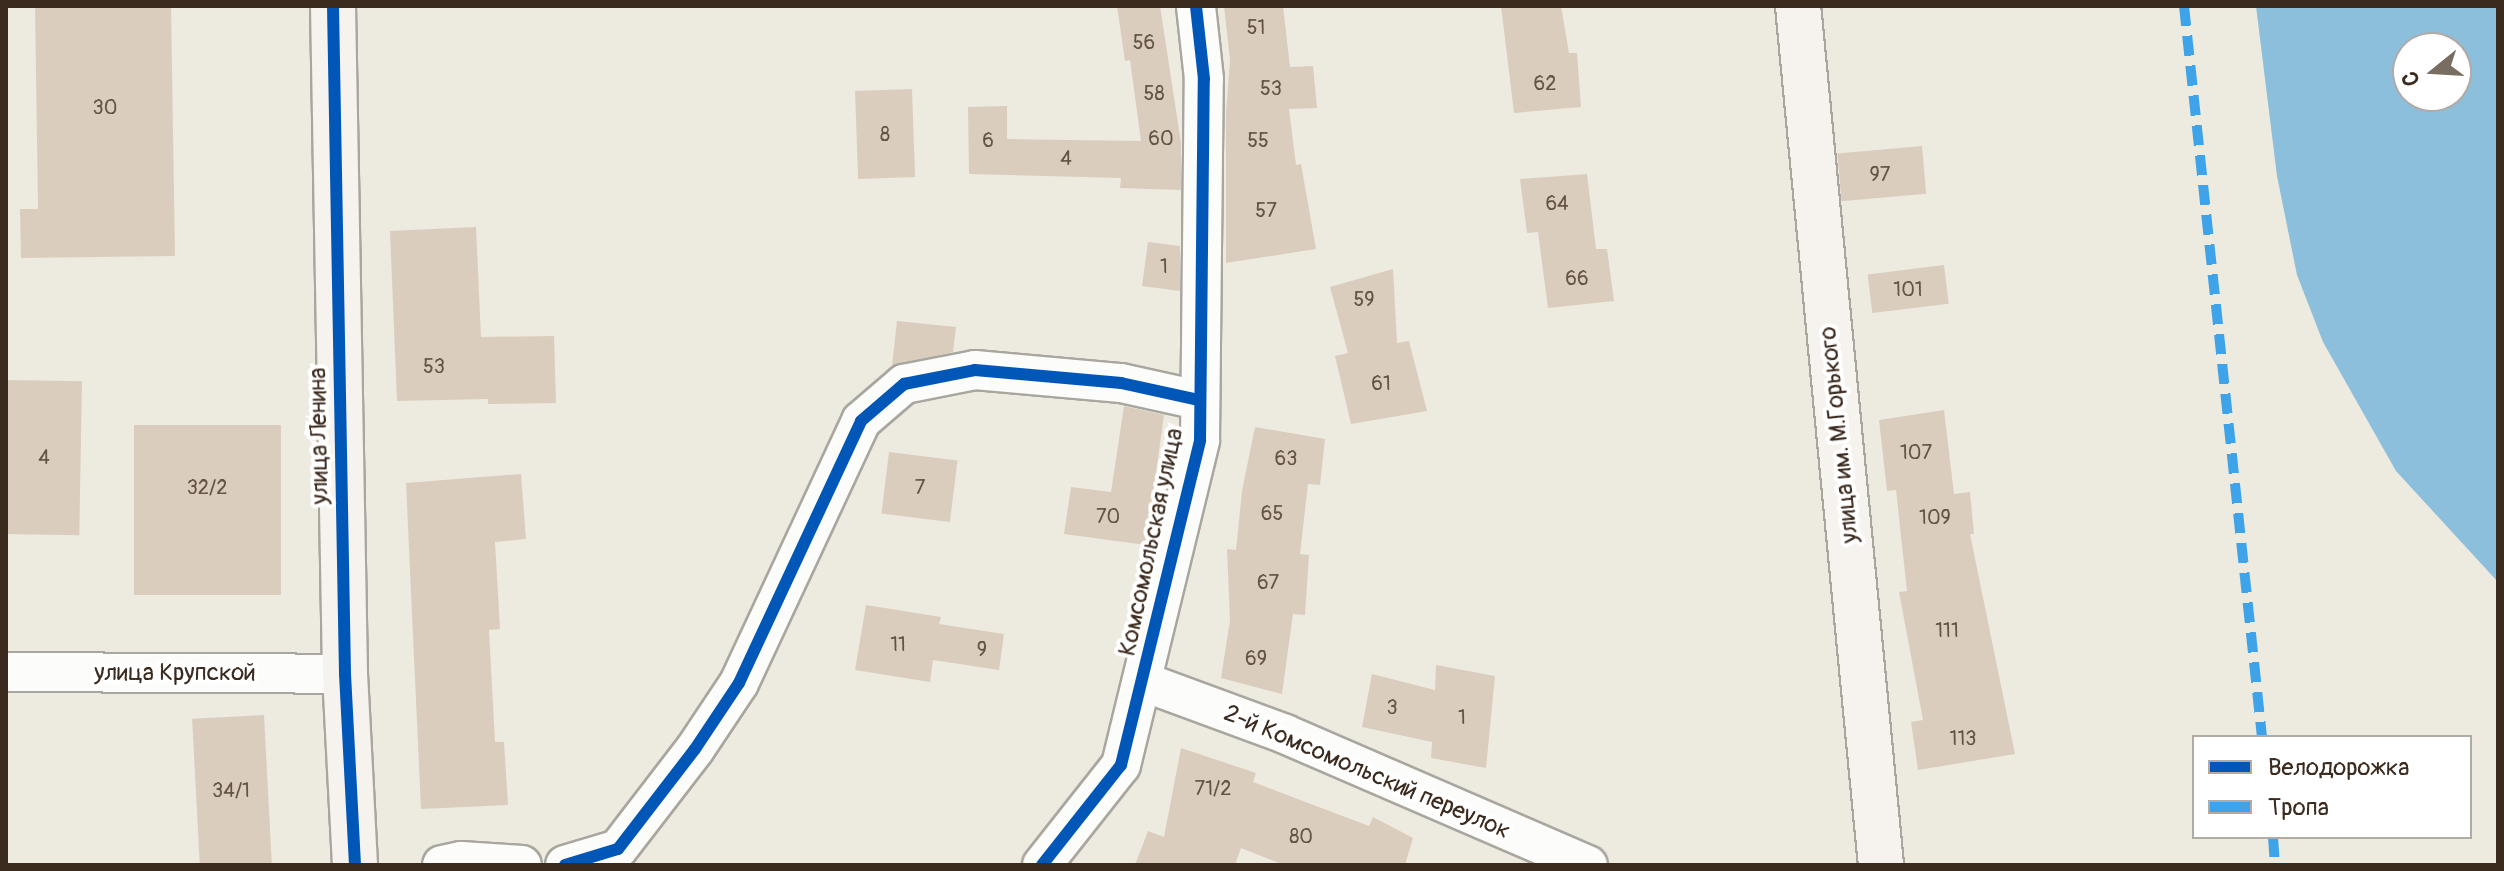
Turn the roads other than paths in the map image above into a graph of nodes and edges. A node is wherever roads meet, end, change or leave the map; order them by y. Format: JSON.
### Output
{"nodes":[{"id":1,"x":333,"y":6,"type":"edge"},
{"id":2,"x":1196,"y":6,"type":"edge"},
{"id":3,"x":1798,"y":6,"type":"edge"},
{"id":4,"x":1198,"y":400,"type":"junction"},
{"id":5,"x":6,"y":672,"type":"edge"},
{"id":6,"x":345,"y":674,"type":"junction"},
{"id":7,"x":1144,"y":682,"type":"junction"},
{"id":8,"x":355,"y":865,"type":"edge"},
{"id":9,"x":442,"y":865,"type":"edge"},
{"id":10,"x":522,"y":865,"type":"edge"},
{"id":11,"x":565,"y":865,"type":"edge"},
{"id":12,"x":1042,"y":865,"type":"edge"},
{"id":13,"x":1588,"y":865,"type":"edge"},
{"id":14,"x":1881,"y":865,"type":"edge"}],
"edges":[{"from":1,"to":6,"type":"street","name":"улица Ленина"},
{"from":2,"to":4,"type":"street","name":"Комсомольская улица"},
{"from":3,"to":14,"type":"street","name":"улица им. М.Горького"},
{"from":4,"to":7,"type":"street","name":"Комсомольская улица"},
{"from":4,"to":11,"type":"street"},
{"from":5,"to":6,"type":"street","name":"улица Крупской"},
{"from":6,"to":8,"type":"street","name":"улица Ленина"},
{"from":7,"to":12,"type":"street","name":"Комсомольская улица"},
{"from":7,"to":13,"type":"street","name":"2-й Комсомольский переулок"},
{"from":9,"to":10,"type":"street"}]}
